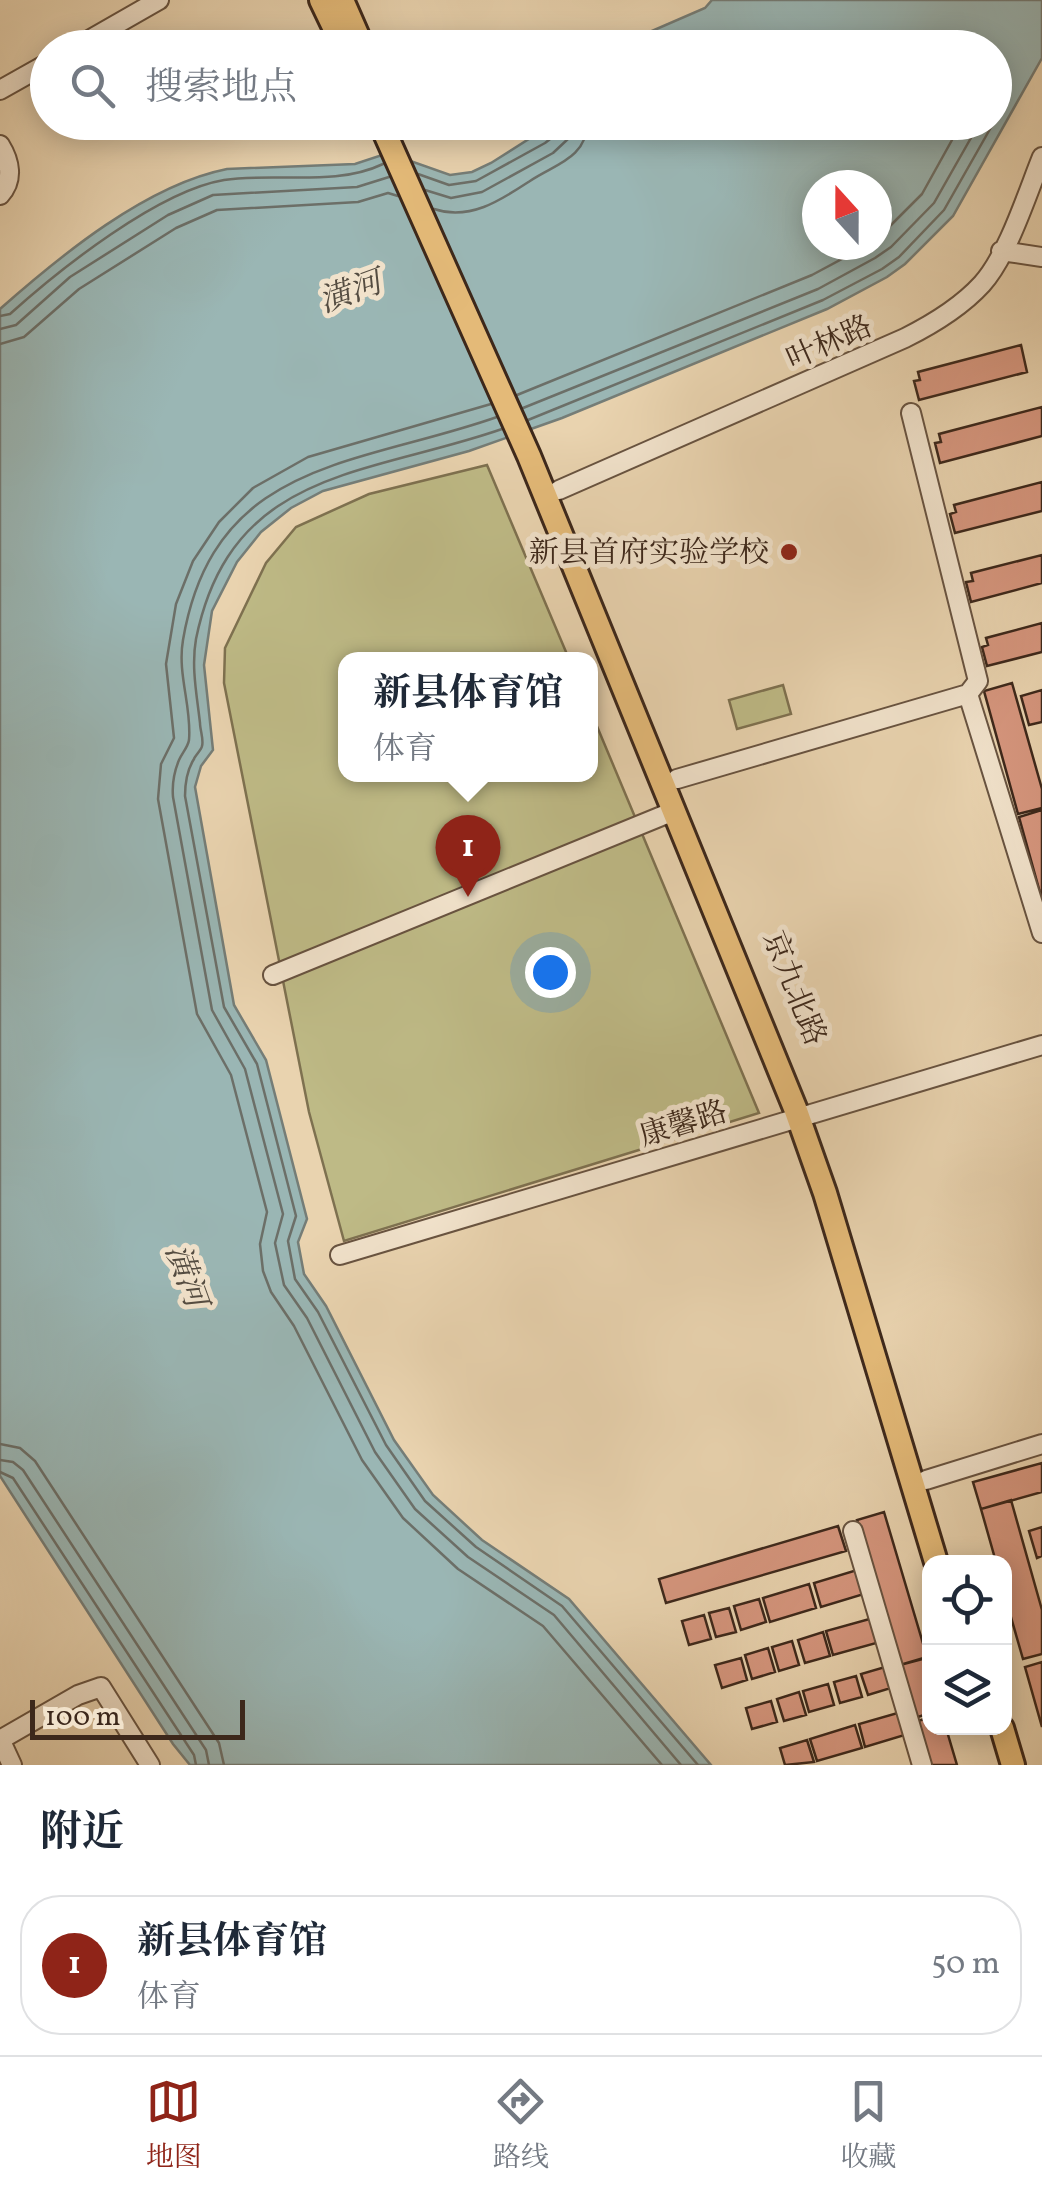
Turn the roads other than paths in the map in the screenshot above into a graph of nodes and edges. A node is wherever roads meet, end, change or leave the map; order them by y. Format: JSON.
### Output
{"nodes":[{"id":1,"x":159,"y":0,"type":"edge"},
{"id":2,"x":321,"y":0,"type":"edge"},
{"id":3,"x":342,"y":0,"type":"edge"},
{"id":4,"x":106,"y":30,"type":"edge"},
{"id":5,"x":335,"y":30,"type":"edge"},
{"id":6,"x":355,"y":30,"type":"edge"},
{"id":7,"x":30,"y":73,"type":"edge"},
{"id":8,"x":0,"y":90,"type":"edge"},
{"id":9,"x":388,"y":140,"type":"edge"},
{"id":10,"x":404,"y":140,"type":"edge"},
{"id":11,"x":0,"y":145,"type":"edge"},
{"id":12,"x":1042,"y":157,"type":"edge"},
{"id":13,"x":0,"y":195,"type":"edge"},
{"id":14,"x":1001,"y":252,"type":"junction"},
{"id":15,"x":1042,"y":257,"type":"edge"},
{"id":16,"x":911,"y":414,"type":"dead end"},
{"id":17,"x":536,"y":453,"type":"junction"},
{"id":18,"x":559,"y":490,"type":"junction"},
{"id":19,"x":968,"y":694,"type":"junction"},
{"id":20,"x":677,"y":779,"type":"junction"},
{"id":21,"x":674,"y":811,"type":"junction"},
{"id":22,"x":1042,"y":933,"type":"edge"},
{"id":23,"x":273,"y":975,"type":"dead end"},
{"id":24,"x":1042,"y":1045,"type":"edge"},
{"id":25,"x":806,"y":1114,"type":"junction"},
{"id":26,"x":340,"y":1255,"type":"dead end"},
{"id":27,"x":1042,"y":1444,"type":"edge"},
{"id":28,"x":926,"y":1480,"type":"junction"},
{"id":29,"x":853,"y":1531,"type":"dead end"},
{"id":30,"x":934,"y":1555,"type":"edge"},
{"id":31,"x":950,"y":1555,"type":"edge"},
{"id":32,"x":988,"y":1735,"type":"edge"},
{"id":33,"x":1004,"y":1735,"type":"edge"},
{"id":34,"x":0,"y":1739,"type":"edge"},
{"id":35,"x":12,"y":1765,"type":"edge"},
{"id":36,"x":150,"y":1765,"type":"edge"},
{"id":37,"x":922,"y":1765,"type":"edge"},
{"id":38,"x":997,"y":1765,"type":"edge"},
{"id":39,"x":1013,"y":1765,"type":"edge"}],
"edges":[{"from":1,"to":4,"type":"street"},
{"from":2,"to":5,"type":"main road"},
{"from":3,"to":6,"type":"main road"},
{"from":7,"to":8,"type":"street"},
{"from":9,"to":17,"type":"main road"},
{"from":10,"to":17,"type":"main road"},
{"from":11,"to":13,"type":"street"},
{"from":12,"to":14,"type":"street","name":"叶林路"},
{"from":14,"to":15,"type":"street"},
{"from":14,"to":18,"type":"street","name":"叶林路"},
{"from":16,"to":19,"type":"street"},
{"from":17,"to":18,"type":"main road","name":"京九北路"},
{"from":17,"to":21,"type":"main road","name":"京九北路"},
{"from":18,"to":20,"type":"main road","name":"京九北路"},
{"from":19,"to":20,"type":"street"},
{"from":19,"to":22,"type":"street"},
{"from":20,"to":25,"type":"main road","name":"京九北路"},
{"from":21,"to":23,"type":"street"},
{"from":21,"to":25,"type":"main road","name":"京九北路"},
{"from":24,"to":25,"type":"street","name":"康馨路"},
{"from":25,"to":26,"type":"street","name":"康馨路"},
{"from":25,"to":28,"type":"main road","name":"京九北路"},
{"from":25,"to":30,"type":"main road","name":"京九北路"},
{"from":27,"to":28,"type":"street"},
{"from":28,"to":31,"type":"main road","name":"京九北路"},
{"from":29,"to":37,"type":"street"},
{"from":32,"to":38,"type":"main road"},
{"from":33,"to":39,"type":"main road"},
{"from":34,"to":35,"type":"street"},
{"from":34,"to":36,"type":"street"}]}
